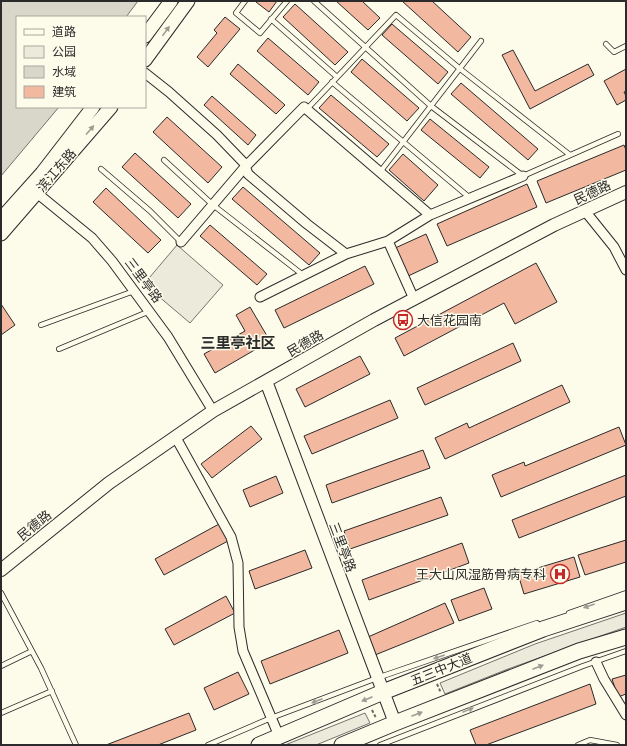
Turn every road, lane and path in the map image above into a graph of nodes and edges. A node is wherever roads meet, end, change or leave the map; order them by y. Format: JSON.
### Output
{"nodes":[{"id":1,"x":171,"y":1,"type":"edge"},
{"id":2,"x":188,"y":1,"type":"edge"},
{"id":3,"x":245,"y":1,"type":"edge"},
{"id":4,"x":287,"y":1,"type":"edge"},
{"id":5,"x":314,"y":1,"type":"edge"},
{"id":6,"x":271,"y":19,"type":"junction"},
{"id":7,"x":146,"y":35,"type":"edge"},
{"id":8,"x":481,"y":41,"type":"dead end"},
{"id":9,"x":606,"y":44,"type":"dead end"},
{"id":10,"x":626,"y":46,"type":"edge"},
{"id":11,"x":366,"y":47,"type":"junction"},
{"id":12,"x":146,"y":59,"type":"edge"},
{"id":13,"x":459,"y":68,"type":"junction"},
{"id":14,"x":146,"y":74,"type":"edge"},
{"id":15,"x":337,"y":77,"type":"junction"},
{"id":16,"x":332,"y":82,"type":"junction"},
{"id":17,"x":431,"y":106,"type":"junction"},
{"id":18,"x":92,"y":108,"type":"edge"},
{"id":19,"x":110,"y":108,"type":"edge"},
{"id":20,"x":307,"y":109,"type":"junction"},
{"id":21,"x":618,"y":134,"type":"dead end"},
{"id":22,"x":404,"y":142,"type":"junction"},
{"id":23,"x":570,"y":155,"type":"junction"},
{"id":24,"x":164,"y":160,"type":"dead end"},
{"id":25,"x":245,"y":167,"type":"junction"},
{"id":26,"x":101,"y":169,"type":"dead end"},
{"id":27,"x":380,"y":172,"type":"junction"},
{"id":28,"x":523,"y":176,"type":"junction"},
{"id":29,"x":33,"y":190,"type":"junction"},
{"id":30,"x":626,"y":192,"type":"edge"},
{"id":31,"x":470,"y":198,"type":"junction"},
{"id":32,"x":213,"y":205,"type":"junction"},
{"id":33,"x":585,"y":211,"type":"junction"},
{"id":34,"x":430,"y":215,"type":"junction"},
{"id":35,"x":1,"y":219,"type":"edge"},
{"id":36,"x":1,"y":234,"type":"edge"},
{"id":37,"x":388,"y":241,"type":"junction"},
{"id":38,"x":181,"y":242,"type":"joint"},
{"id":39,"x":346,"y":254,"type":"junction"},
{"id":40,"x":626,"y":270,"type":"edge"},
{"id":41,"x":303,"y":275,"type":"junction"},
{"id":42,"x":134,"y":290,"type":"junction"},
{"id":43,"x":260,"y":297,"type":"dead end"},
{"id":44,"x":414,"y":299,"type":"junction"},
{"id":45,"x":150,"y":312,"type":"junction"},
{"id":46,"x":40,"y":325,"type":"dead end"},
{"id":47,"x":59,"y":350,"type":"dead end"},
{"id":48,"x":266,"y":382,"type":"junction"},
{"id":49,"x":213,"y":411,"type":"junction"},
{"id":50,"x":175,"y":436,"type":"junction"},
{"id":51,"x":1,"y":570,"type":"edge"},
{"id":52,"x":1,"y":593,"type":"edge"},
{"id":53,"x":626,"y":594,"type":"edge"},
{"id":54,"x":626,"y":602,"type":"edge"},
{"id":55,"x":567,"y":613,"type":"dead end"},
{"id":56,"x":545,"y":621,"type":"dead end"},
{"id":57,"x":626,"y":637,"type":"edge"},
{"id":58,"x":32,"y":651,"type":"junction"},
{"id":59,"x":626,"y":651,"type":"edge"},
{"id":60,"x":596,"y":662,"type":"junction"},
{"id":61,"x":1,"y":666,"type":"edge"},
{"id":62,"x":432,"y":673,"type":"junction"},
{"id":63,"x":377,"y":678,"type":"junction"},
{"id":64,"x":52,"y":691,"type":"junction"},
{"id":65,"x":383,"y":692,"type":"junction"},
{"id":66,"x":446,"y":703,"type":"junction"},
{"id":67,"x":625,"y":710,"type":"edge"},
{"id":68,"x":1,"y":713,"type":"edge"},
{"id":69,"x":271,"y":718,"type":"junction"},
{"id":70,"x":395,"y":723,"type":"junction"},
{"id":71,"x":279,"y":736,"type":"junction"},
{"id":72,"x":76,"y":745,"type":"edge"},
{"id":73,"x":208,"y":745,"type":"edge"},
{"id":74,"x":259,"y":745,"type":"edge"},
{"id":75,"x":342,"y":745,"type":"edge"},
{"id":76,"x":380,"y":745,"type":"edge"},
{"id":77,"x":578,"y":745,"type":"edge"},
{"id":78,"x":617,"y":745,"type":"edge"}],
"edges":[{"from":1,"to":7,"type":"main road"},
{"from":12,"to":2,"type":"main road","one_way":true},
{"from":3,"to":6,"type":"lane"},
{"from":4,"to":6,"type":"lane"},
{"from":5,"to":11,"type":"lane"},
{"from":6,"to":15,"type":"lane"},
{"from":8,"to":13,"type":"lane"},
{"from":9,"to":10,"type":"lane"},
{"from":11,"to":13,"type":"lane"},
{"from":11,"to":15,"type":"lane"},
{"from":11,"to":17,"type":"lane"},
{"from":13,"to":17,"type":"lane"},
{"from":13,"to":23,"type":"lane"},
{"from":14,"to":25,"type":"street"},
{"from":15,"to":16,"type":"lane"},
{"from":16,"to":20,"type":"lane"},
{"from":16,"to":22,"type":"lane"},
{"from":17,"to":22,"type":"lane"},
{"from":17,"to":28,"type":"lane"},
{"from":18,"to":29,"type":"main road","name":"滨江东路"},
{"from":29,"to":19,"type":"main road","name":"滨江东路","one_way":true},
{"from":20,"to":25,"type":"street"},
{"from":20,"to":27,"type":"street"},
{"from":21,"to":23,"type":"lane"},
{"from":22,"to":27,"type":"lane"},
{"from":22,"to":31,"type":"lane"},
{"from":23,"to":28,"type":"lane"},
{"from":24,"to":32,"type":"lane"},
{"from":25,"to":32,"type":"street"},
{"from":25,"to":39,"type":"street"},
{"from":26,"to":38,"type":"lane"},
{"from":27,"to":34,"type":"street"},
{"from":28,"to":31,"type":"street"},
{"from":29,"to":35,"type":"main road","name":"滨江东路"},
{"from":29,"to":36,"type":"main road","name":"滨江东路"},
{"from":29,"to":42,"type":"street","name":"三里亭路"},
{"from":30,"to":33,"type":"street","name":"民德路"},
{"from":31,"to":34,"type":"street"},
{"from":32,"to":38,"type":"street"},
{"from":32,"to":41,"type":"lane"},
{"from":33,"to":40,"type":"street"},
{"from":33,"to":44,"type":"street","name":"民德路"},
{"from":34,"to":37,"type":"street"},
{"from":37,"to":39,"type":"street"},
{"from":37,"to":44,"type":"street"},
{"from":39,"to":41,"type":"street"},
{"from":41,"to":43,"type":"street"},
{"from":42,"to":45,"type":"street","name":"三里亭路"},
{"from":42,"to":46,"type":"lane"},
{"from":44,"to":48,"type":"street","name":"民德路"},
{"from":45,"to":47,"type":"lane"},
{"from":45,"to":49,"type":"street","name":"三里亭路"},
{"from":48,"to":49,"type":"street","name":"民德路"},
{"from":48,"to":63,"type":"street","name":"三里亭路"},
{"from":49,"to":50,"type":"street","name":"民德路"},
{"from":50,"to":51,"type":"street","name":"民德路"},
{"from":50,"to":69,"type":"street"},
{"from":52,"to":58,"type":"lane"},
{"from":53,"to":55,"type":"lane","one_way":true},
{"from":54,"to":62,"type":"main road","name":"五三中大道"},
{"from":56,"to":63,"type":"lane","one_way":true},
{"from":66,"to":57,"type":"main road","one_way":true},
{"from":58,"to":61,"type":"lane"},
{"from":58,"to":64,"type":"lane"},
{"from":59,"to":60,"type":"lane"},
{"from":60,"to":67,"type":"street"},
{"from":76,"to":60,"type":"lane","one_way":true},
{"from":62,"to":65,"type":"main road","name":"五三中大道"},
{"from":62,"to":66,"type":"path"},
{"from":63,"to":65,"type":"street","name":"三里亭路"},
{"from":63,"to":69,"type":"lane","one_way":true},
{"from":64,"to":68,"type":"lane"},
{"from":64,"to":72,"type":"lane"},
{"from":65,"to":70,"type":"street","name":"三里亭路"},
{"from":65,"to":71,"type":"main road","name":"五三中大道","one_way":true},
{"from":70,"to":66,"type":"main road","one_way":true},
{"from":69,"to":71,"type":"street"},
{"from":69,"to":73,"type":"lane"},
{"from":70,"to":75,"type":"main road"},
{"from":71,"to":74,"type":"main road","name":"五三中大道"},
{"from":77,"to":78,"type":"lane"}]}
